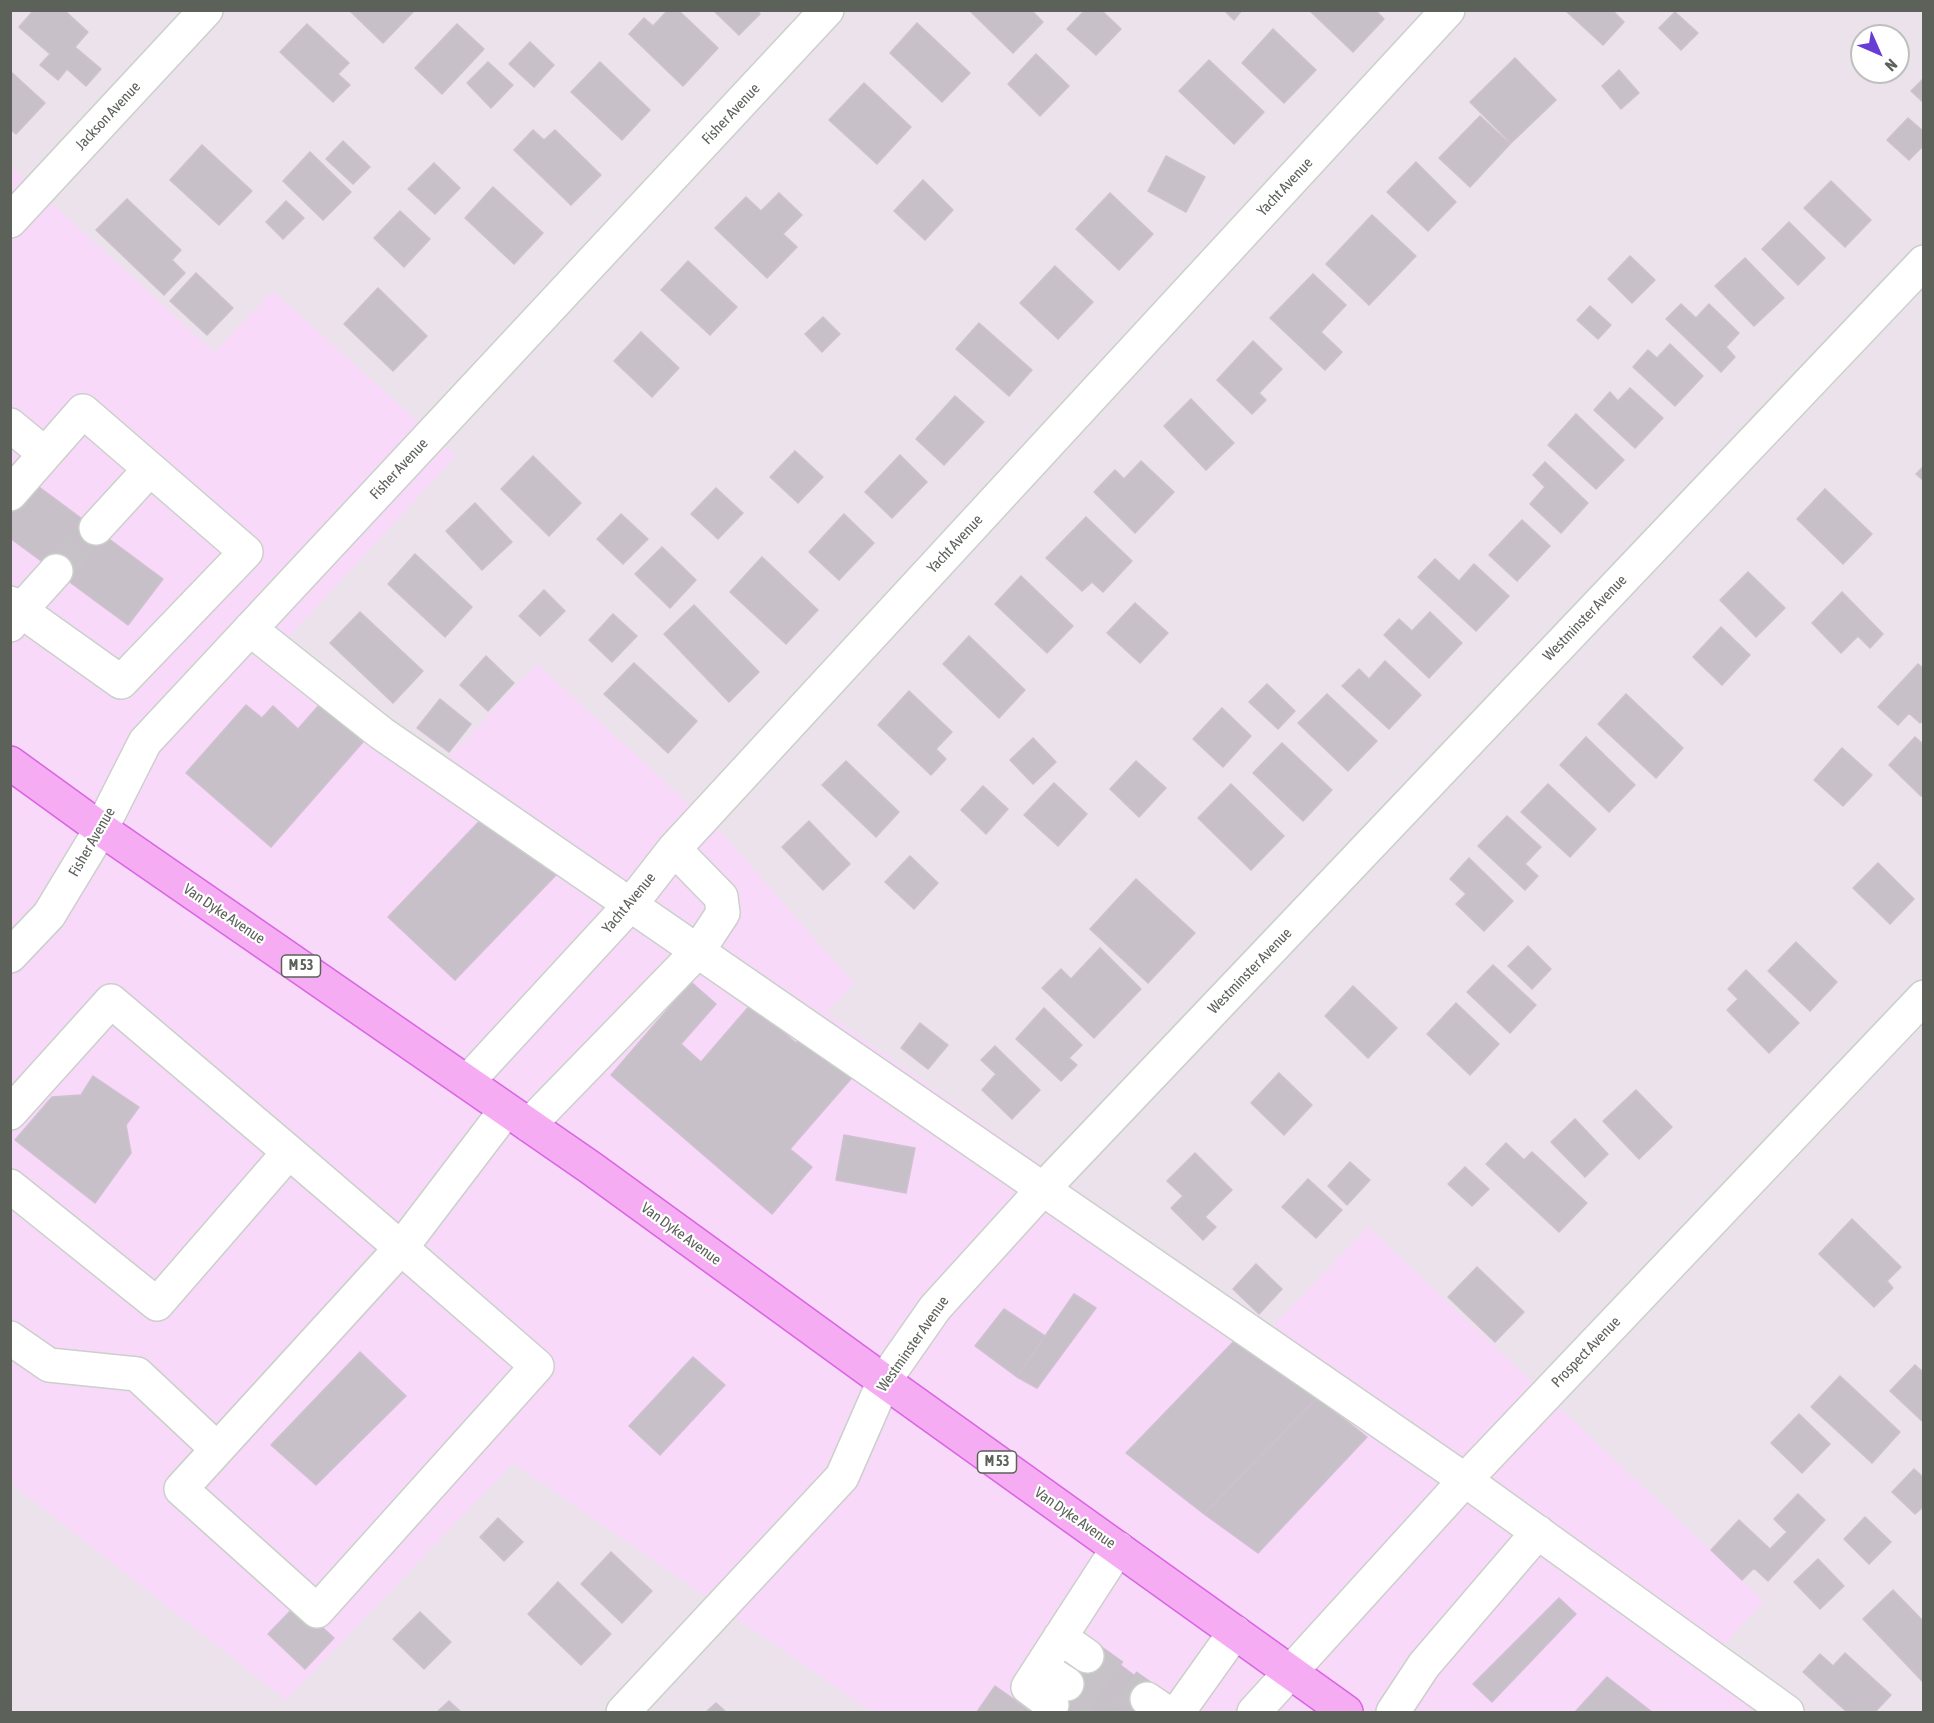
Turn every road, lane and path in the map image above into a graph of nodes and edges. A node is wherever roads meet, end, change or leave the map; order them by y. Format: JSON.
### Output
{"nodes":[{"id":1,"x":206,"y":10,"type":"edge"},
{"id":2,"x":827,"y":10,"type":"edge"},
{"id":3,"x":1448,"y":10,"type":"edge"},
{"id":4,"x":10,"y":221,"type":"edge"},
{"id":5,"x":1923,"y":262,"type":"edge"},
{"id":6,"x":10,"y":425,"type":"edge"},
{"id":7,"x":45,"y":454,"type":"junction"},
{"id":8,"x":150,"y":469,"type":"junction"},
{"id":9,"x":10,"y":494,"type":"edge"},
{"id":10,"x":96,"y":528,"type":"tunnel mouth"},
{"id":11,"x":56,"y":571,"type":"tunnel mouth"},
{"id":12,"x":14,"y":613,"type":"edge"},
{"id":13,"x":250,"y":629,"type":"junction"},
{"id":14,"x":10,"y":763,"type":"edge"},
{"id":15,"x":101,"y":829,"type":"junction"},
{"id":16,"x":674,"y":849,"type":"junction"},
{"id":17,"x":631,"y":904,"type":"junction"},
{"id":18,"x":698,"y":951,"type":"junction"},
{"id":19,"x":10,"y":956,"type":"edge"},
{"id":20,"x":1923,"y":997,"type":"edge"},
{"id":21,"x":468,"y":1081,"type":"junction"},
{"id":22,"x":10,"y":1113,"type":"edge"},
{"id":23,"x":518,"y":1117,"type":"junction"},
{"id":24,"x":289,"y":1152,"type":"junction"},
{"id":25,"x":10,"y":1186,"type":"edge"},
{"id":26,"x":1043,"y":1189,"type":"junction"},
{"id":27,"x":400,"y":1248,"type":"junction"},
{"id":28,"x":10,"y":1338,"type":"edge"},
{"id":29,"x":884,"y":1382,"type":"junction"},
{"id":30,"x":218,"y":1449,"type":"junction"},
{"id":31,"x":1465,"y":1479,"type":"junction"},
{"id":32,"x":1538,"y":1532,"type":"junction"},
{"id":33,"x":1118,"y":1548,"type":"junction"},
{"id":34,"x":1235,"y":1632,"type":"junction"},
{"id":35,"x":1060,"y":1637,"type":"junction"},
{"id":36,"x":1088,"y":1656,"type":"tunnel mouth"},
{"id":37,"x":1290,"y":1672,"type":"junction"},
{"id":38,"x":1054,"y":1685,"type":"dead end"},
{"id":39,"x":623,"y":1713,"type":"edge"},
{"id":40,"x":1178,"y":1713,"type":"edge"},
{"id":41,"x":1254,"y":1713,"type":"edge"},
{"id":42,"x":1346,"y":1713,"type":"edge"},
{"id":43,"x":1393,"y":1713,"type":"edge"},
{"id":44,"x":1787,"y":1713,"type":"edge"}],
"edges":[{"from":1,"to":4,"type":"street","name":"Jackson Avenue"},
{"from":2,"to":13,"type":"street","name":"Fisher Avenue"},
{"from":3,"to":16,"type":"street","name":"Yacht Avenue"},
{"from":5,"to":26,"type":"street","name":"Westminster Avenue"},
{"from":6,"to":7,"type":"street"},
{"from":7,"to":8,"type":"street"},
{"from":7,"to":9,"type":"street"},
{"from":8,"to":10,"type":"street"},
{"from":8,"to":12,"type":"street"},
{"from":11,"to":12,"type":"street"},
{"from":13,"to":15,"type":"street","name":"Fisher Avenue"},
{"from":13,"to":17,"type":"street"},
{"from":14,"to":15,"type":"main road","name":"Van Dyke Avenue","number":"M 53"},
{"from":15,"to":19,"type":"street","name":"Fisher Avenue"},
{"from":15,"to":21,"type":"main road","name":"Van Dyke Avenue","number":"M 53"},
{"from":16,"to":17,"type":"street","name":"Yacht Avenue"},
{"from":16,"to":18,"type":"street"},
{"from":17,"to":18,"type":"street"},
{"from":17,"to":21,"type":"street","name":"Yacht Avenue"},
{"from":18,"to":23,"type":"street"},
{"from":18,"to":26,"type":"street"},
{"from":20,"to":31,"type":"street","name":"Prospect Avenue"},
{"from":21,"to":23,"type":"main road","name":"Van Dyke Avenue","number":"M 53"},
{"from":22,"to":24,"type":"street"},
{"from":23,"to":27,"type":"street"},
{"from":23,"to":29,"type":"main road","name":"Van Dyke Avenue","number":"M 53"},
{"from":24,"to":25,"type":"street"},
{"from":24,"to":27,"type":"street"},
{"from":26,"to":29,"type":"street","name":"Westminster Avenue"},
{"from":26,"to":31,"type":"street"},
{"from":27,"to":30,"type":"street"},
{"from":27,"to":30,"type":"street"},
{"from":28,"to":30,"type":"street"},
{"from":29,"to":33,"type":"main road","name":"Van Dyke Avenue","number":"M 53"},
{"from":29,"to":39,"type":"street","name":"Westminster Avenue"},
{"from":31,"to":32,"type":"street"},
{"from":31,"to":37,"type":"street","name":"Prospect Avenue"},
{"from":32,"to":43,"type":"street"},
{"from":32,"to":44,"type":"street"},
{"from":33,"to":34,"type":"main road","name":"Van Dyke Avenue","number":"M 53"},
{"from":33,"to":35,"type":"street"},
{"from":34,"to":37,"type":"main road","name":"Van Dyke Avenue","number":"M 53"},
{"from":34,"to":40,"type":"street"},
{"from":35,"to":36,"type":"street"},
{"from":35,"to":38,"type":"street"},
{"from":37,"to":41,"type":"street","name":"Prospect Avenue"},
{"from":37,"to":42,"type":"main road","name":"Van Dyke Avenue","number":"M 53"}]}
